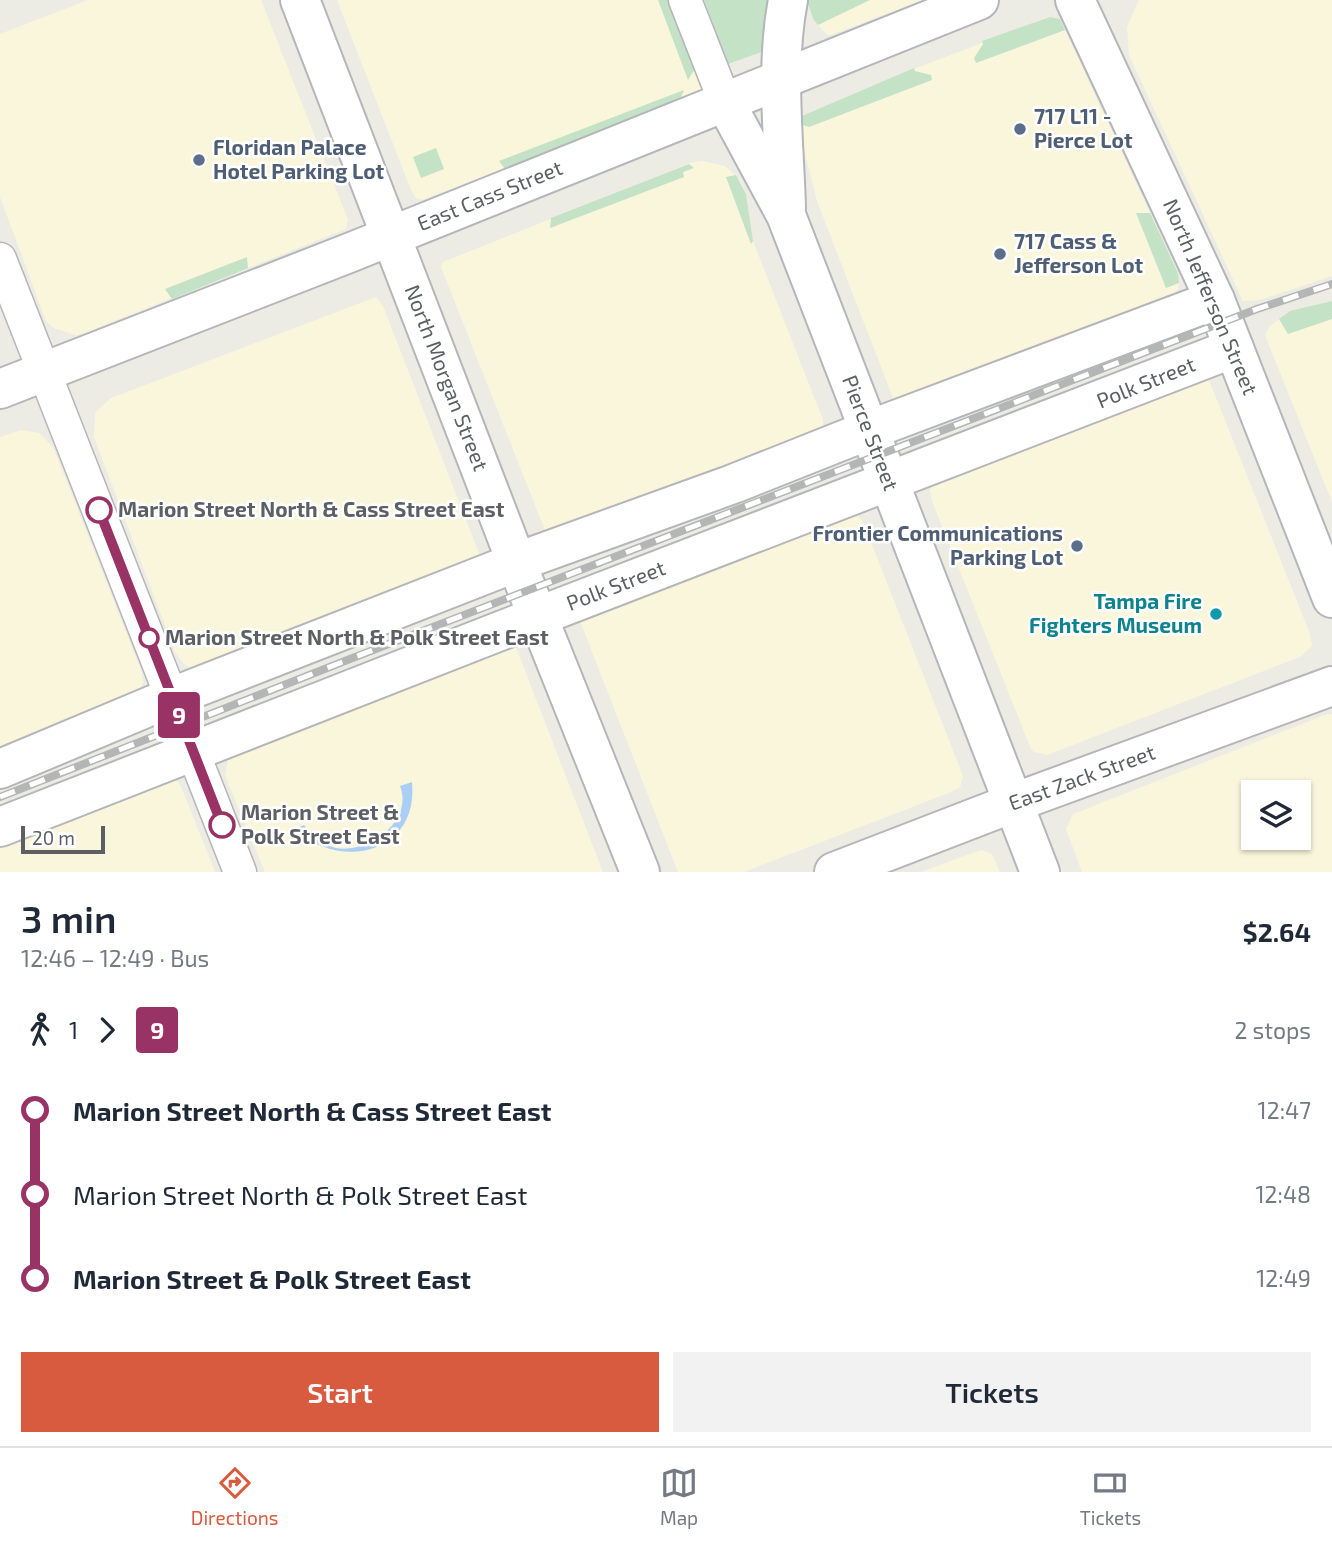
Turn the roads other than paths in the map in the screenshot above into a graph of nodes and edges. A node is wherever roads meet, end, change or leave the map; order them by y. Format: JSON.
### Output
{"nodes":[{"id":1,"x":300,"y":0,"type":"edge"},
{"id":2,"x":685,"y":0,"type":"edge"},
{"id":3,"x":788,"y":0,"type":"edge"},
{"id":4,"x":979,"y":0,"type":"edge"},
{"id":5,"x":1075,"y":0,"type":"edge"},
{"id":6,"x":782,"y":79,"type":"junction"},
{"id":7,"x":724,"y":102,"type":"junction"},
{"id":8,"x":786,"y":215,"type":"junction"},
{"id":9,"x":391,"y":235,"type":"junction"},
{"id":10,"x":0,"y":259,"type":"edge"},
{"id":11,"x":1215,"y":300,"type":"junction"},
{"id":12,"x":1234,"y":348,"type":"junction"},
{"id":13,"x":44,"y":372,"type":"junction"},
{"id":14,"x":0,"y":389,"type":"edge"},
{"id":15,"x":869,"y":430,"type":"junction"},
{"id":16,"x":889,"y":482,"type":"junction"},
{"id":17,"x":517,"y":562,"type":"junction"},
{"id":18,"x":1332,"y":598,"type":"edge"},
{"id":19,"x":538,"y":616,"type":"junction"},
{"id":20,"x":1332,"y":686,"type":"edge"},
{"id":21,"x":172,"y":697,"type":"junction"},
{"id":22,"x":194,"y":752,"type":"junction"},
{"id":23,"x":0,"y":769,"type":"edge"},
{"id":24,"x":1013,"y":803,"type":"junction"},
{"id":25,"x":0,"y":827,"type":"edge"},
{"id":26,"x":240,"y":872,"type":"edge"},
{"id":27,"x":640,"y":872,"type":"edge"},
{"id":28,"x":834,"y":872,"type":"edge"},
{"id":29,"x":1040,"y":872,"type":"edge"}],
"edges":[{"from":1,"to":9,"type":"street","name":"North Morgan Street"},
{"from":2,"to":7,"type":"street","name":"Pierce Street"},
{"from":3,"to":6,"type":"street"},
{"from":4,"to":6,"type":"street","name":"East Cass Street"},
{"from":5,"to":11,"type":"street","name":"North Jefferson Street"},
{"from":6,"to":7,"type":"street","name":"East Cass Street"},
{"from":6,"to":8,"type":"street"},
{"from":7,"to":8,"type":"street","name":"Pierce Street"},
{"from":7,"to":9,"type":"street","name":"East Cass Street"},
{"from":8,"to":15,"type":"street","name":"Pierce Street"},
{"from":9,"to":13,"type":"street","name":"East Cass Street"},
{"from":9,"to":17,"type":"street","name":"North Morgan Street"},
{"from":10,"to":13,"type":"street"},
{"from":11,"to":12,"type":"street","name":"North Jefferson Street"},
{"from":11,"to":15,"type":"street"},
{"from":12,"to":16,"type":"street","name":"Polk Street"},
{"from":12,"to":18,"type":"street","name":"North Jefferson Street"},
{"from":13,"to":14,"type":"street","name":"East Cass Street"},
{"from":13,"to":21,"type":"street"},
{"from":15,"to":16,"type":"street","name":"Pierce Street"},
{"from":15,"to":17,"type":"street"},
{"from":16,"to":19,"type":"street","name":"Polk Street"},
{"from":16,"to":24,"type":"street","name":"Pierce Street"},
{"from":17,"to":19,"type":"street","name":"North Morgan Street"},
{"from":17,"to":21,"type":"street"},
{"from":19,"to":22,"type":"street","name":"Polk Street"},
{"from":19,"to":27,"type":"street","name":"North Morgan Street"},
{"from":20,"to":24,"type":"street","name":"East Zack Street"},
{"from":21,"to":22,"type":"street"},
{"from":21,"to":23,"type":"street"},
{"from":22,"to":25,"type":"street","name":"Polk Street"},
{"from":22,"to":26,"type":"street"},
{"from":24,"to":28,"type":"street","name":"East Zack Street"},
{"from":24,"to":29,"type":"street","name":"Pierce Street"}]}
